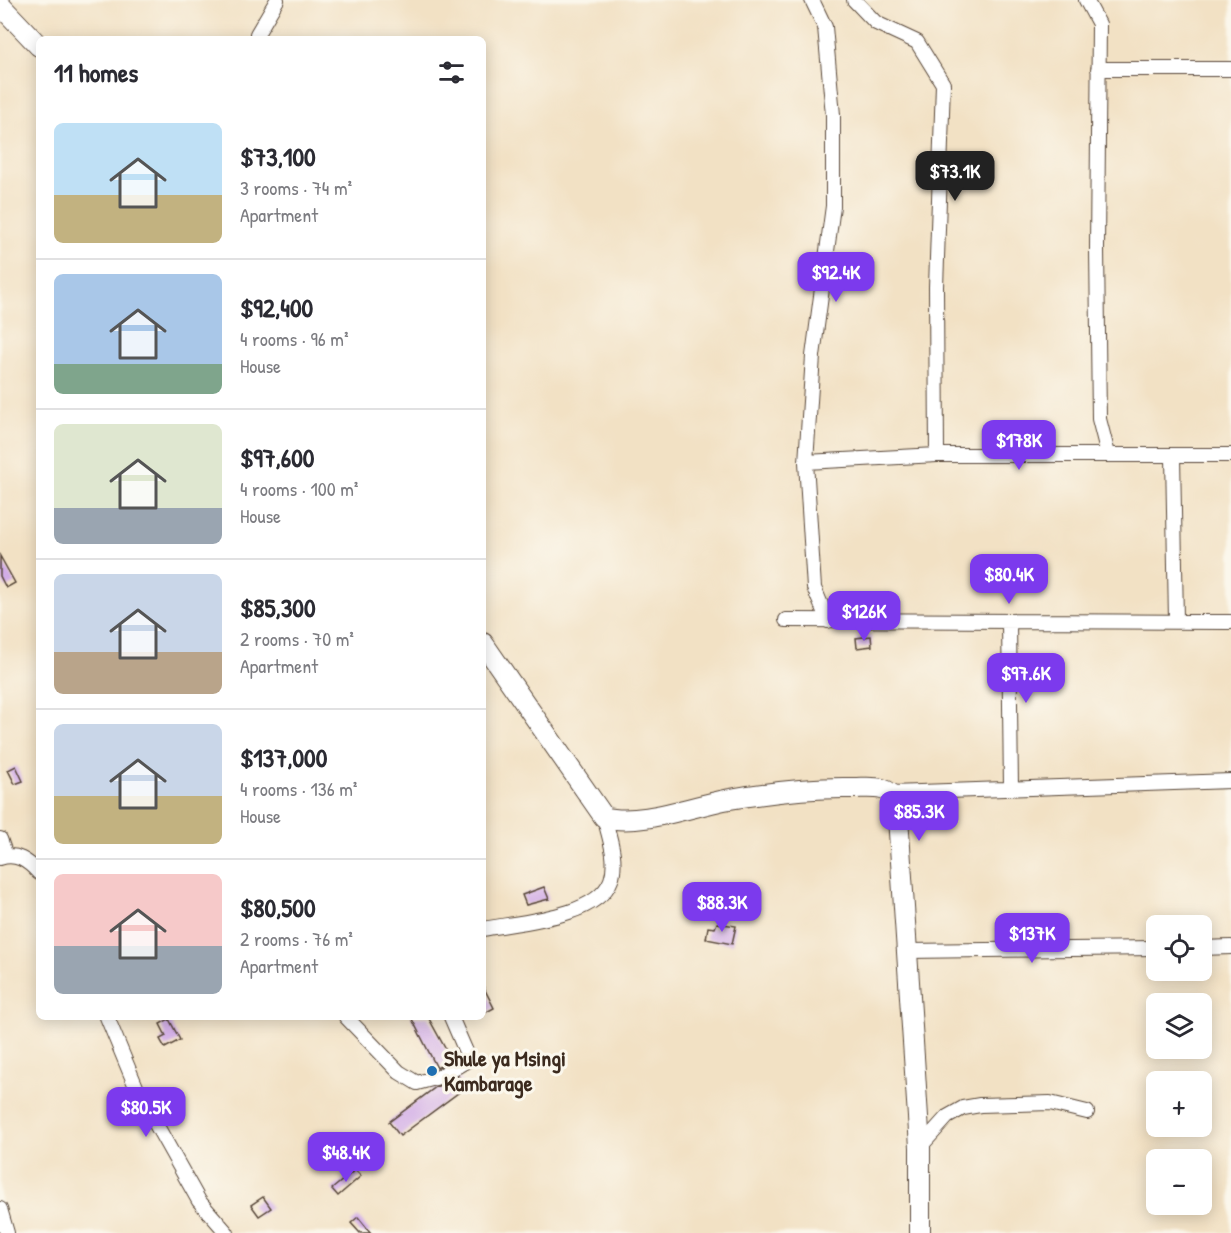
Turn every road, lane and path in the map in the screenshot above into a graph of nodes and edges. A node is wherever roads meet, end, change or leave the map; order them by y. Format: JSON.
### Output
{"nodes":[{"id":1,"x":277,"y":0,"type":"edge"},
{"id":2,"x":812,"y":0,"type":"edge"},
{"id":3,"x":854,"y":0,"type":"edge"},
{"id":4,"x":1086,"y":0,"type":"edge"},
{"id":5,"x":0,"y":5,"type":"edge"},
{"id":6,"x":257,"y":36,"type":"edge"},
{"id":7,"x":36,"y":43,"type":"edge"},
{"id":8,"x":1098,"y":69,"type":"junction"},
{"id":9,"x":1231,"y":69,"type":"edge"},
{"id":10,"x":1108,"y":454,"type":"junction"},
{"id":11,"x":937,"y":455,"type":"junction"},
{"id":12,"x":1231,"y":455,"type":"edge"},
{"id":13,"x":1173,"y":456,"type":"junction"},
{"id":14,"x":806,"y":462,"type":"junction"},
{"id":15,"x":786,"y":620,"type":"dead end"},
{"id":16,"x":1176,"y":620,"type":"junction"},
{"id":17,"x":828,"y":621,"type":"junction"},
{"id":18,"x":1009,"y":621,"type":"junction"},
{"id":19,"x":1231,"y":622,"type":"edge"},
{"id":20,"x":486,"y":647,"type":"edge"},
{"id":21,"x":1231,"y":781,"type":"edge"},
{"id":22,"x":1011,"y":788,"type":"junction"},
{"id":23,"x":892,"y":793,"type":"junction"},
{"id":24,"x":604,"y":817,"type":"junction"},
{"id":25,"x":0,"y":839,"type":"edge"},
{"id":26,"x":3,"y":857,"type":"edge"},
{"id":27,"x":36,"y":870,"type":"edge"},
{"id":28,"x":486,"y":928,"type":"edge"},
{"id":29,"x":1231,"y":947,"type":"edge"},
{"id":30,"x":1146,"y":948,"type":"edge"},
{"id":31,"x":1212,"y":948,"type":"edge"},
{"id":32,"x":907,"y":951,"type":"junction"},
{"id":33,"x":108,"y":1020,"type":"edge"},
{"id":34,"x":349,"y":1020,"type":"edge"},
{"id":35,"x":453,"y":1020,"type":"edge"},
{"id":36,"x":1087,"y":1112,"type":"dead end"},
{"id":37,"x":920,"y":1147,"type":"junction"},
{"id":38,"x":0,"y":1209,"type":"edge"},
{"id":39,"x":7,"y":1233,"type":"edge"},
{"id":40,"x":227,"y":1233,"type":"edge"},
{"id":41,"x":920,"y":1233,"type":"edge"}],
"edges":[{"from":1,"to":6,"type":"street"},
{"from":2,"to":14,"type":"street"},
{"from":3,"to":11,"type":"street"},
{"from":4,"to":8,"type":"street"},
{"from":5,"to":7,"type":"street"},
{"from":8,"to":9,"type":"street"},
{"from":8,"to":10,"type":"street"},
{"from":10,"to":11,"type":"street"},
{"from":10,"to":13,"type":"street"},
{"from":11,"to":14,"type":"street"},
{"from":12,"to":13,"type":"street"},
{"from":13,"to":16,"type":"street"},
{"from":14,"to":17,"type":"street"},
{"from":15,"to":17,"type":"street"},
{"from":16,"to":18,"type":"street"},
{"from":16,"to":19,"type":"street"},
{"from":17,"to":18,"type":"street"},
{"from":18,"to":22,"type":"street"},
{"from":20,"to":24,"type":"street"},
{"from":21,"to":22,"type":"street"},
{"from":22,"to":23,"type":"street"},
{"from":23,"to":24,"type":"street"},
{"from":23,"to":32,"type":"street"},
{"from":24,"to":28,"type":"street"},
{"from":25,"to":26,"type":"street"},
{"from":26,"to":27,"type":"street"},
{"from":29,"to":31,"type":"street"},
{"from":30,"to":32,"type":"street"},
{"from":32,"to":37,"type":"street"},
{"from":33,"to":40,"type":"street"},
{"from":34,"to":35,"type":"street"},
{"from":36,"to":37,"type":"street"},
{"from":37,"to":41,"type":"street"},
{"from":38,"to":39,"type":"street"}]}
